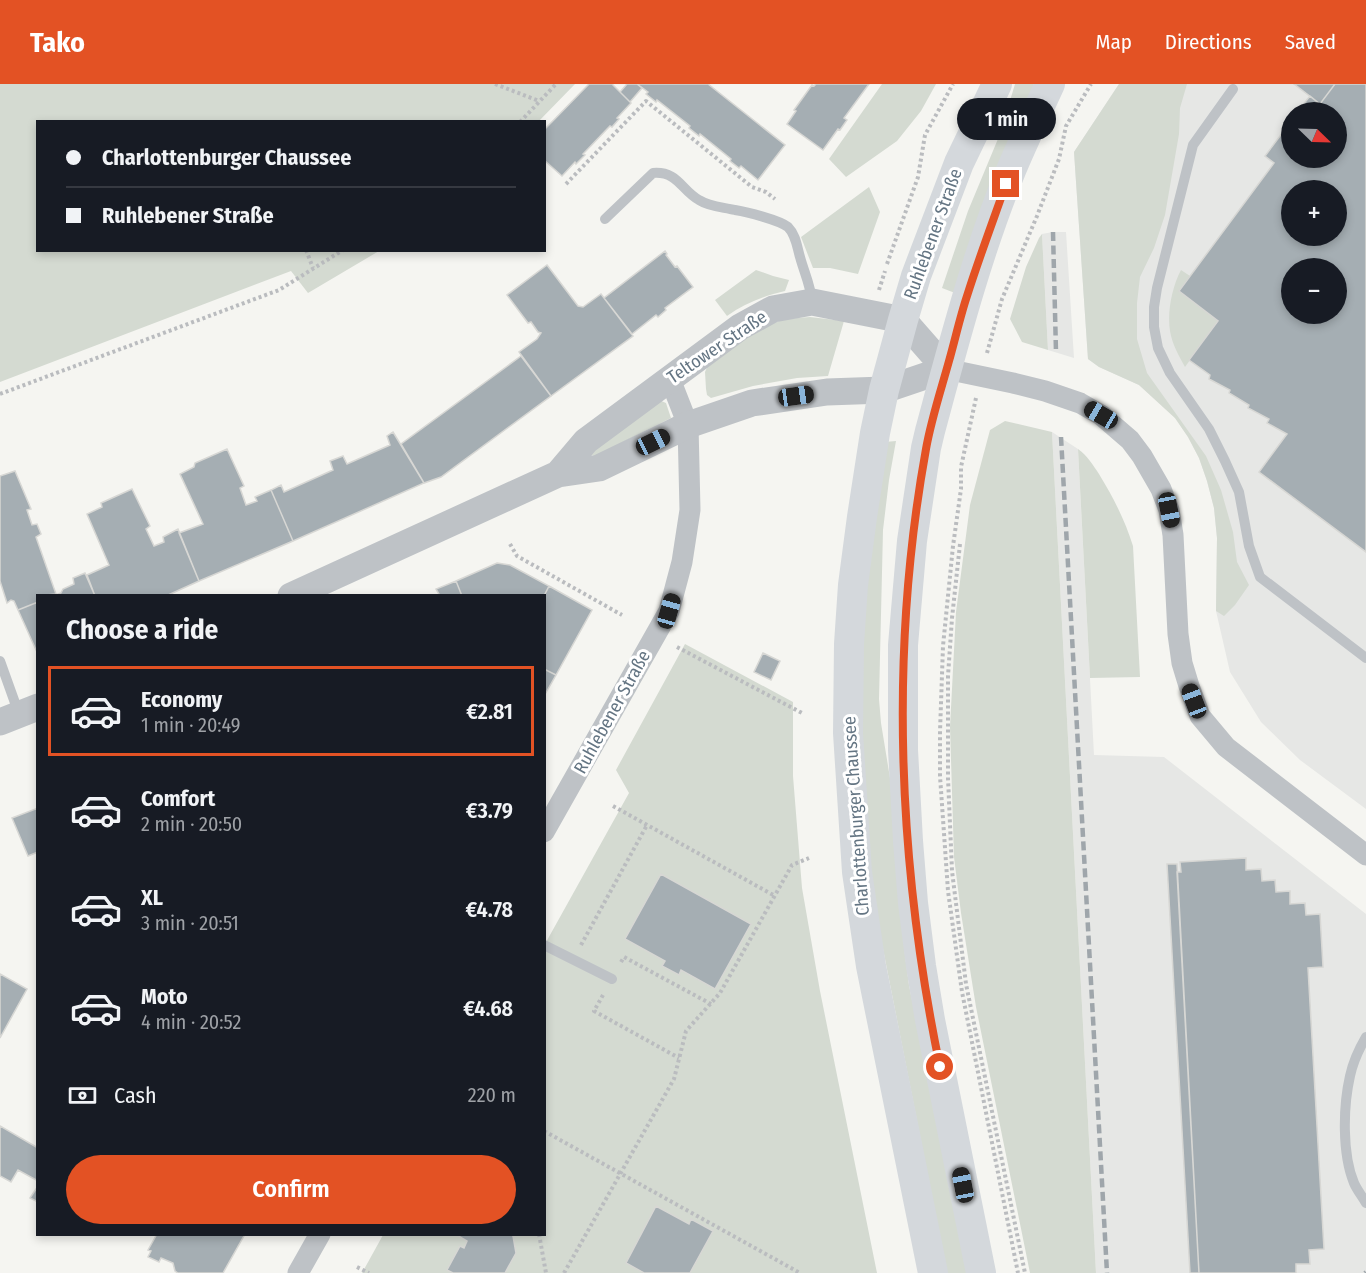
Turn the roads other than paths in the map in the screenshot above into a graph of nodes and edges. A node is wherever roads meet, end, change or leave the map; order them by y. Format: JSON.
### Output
{"nodes":[{"id":1,"x":997,"y":84,"type":"edge"},
{"id":2,"x":1050,"y":84,"type":"edge"},
{"id":3,"x":1233,"y":89,"type":"dead end"},
{"id":4,"x":604,"y":219,"type":"dead end"},
{"id":5,"x":812,"y":302,"type":"junction"},
{"id":6,"x":903,"y":320,"type":"junction"},
{"id":7,"x":946,"y":369,"type":"junction"},
{"id":8,"x":670,"y":379,"type":"junction"},
{"id":9,"x":884,"y":390,"type":"junction"},
{"id":10,"x":688,"y":425,"type":"junction"},
{"id":11,"x":558,"y":474,"type":"junction"},
{"id":12,"x":295,"y":594,"type":"edge"},
{"id":13,"x":1366,"y":658,"type":"edge"},
{"id":14,"x":0,"y":661,"type":"edge"},
{"id":15,"x":19,"y":714,"type":"edge"},
{"id":16,"x":546,"y":828,"type":"edge"},
{"id":17,"x":1366,"y":855,"type":"edge"},
{"id":18,"x":546,"y":946,"type":"edge"},
{"id":19,"x":612,"y":979,"type":"road end"},
{"id":20,"x":1366,"y":1037,"type":"edge"},
{"id":21,"x":1366,"y":1203,"type":"edge"},
{"id":22,"x":317,"y":1236,"type":"edge"},
{"id":23,"x":298,"y":1273,"type":"edge"},
{"id":24,"x":933,"y":1273,"type":"edge"},
{"id":25,"x":981,"y":1273,"type":"edge"}],
"edges":[{"from":1,"to":6,"type":"main road","name":"Ruhlebener Straße"},
{"from":2,"to":7,"type":"main road"},
{"from":3,"to":13,"type":"lane"},
{"from":4,"to":5,"type":"lane"},
{"from":5,"to":6,"type":"street","name":"Teltower Straße"},
{"from":5,"to":8,"type":"street","name":"Teltower Straße"},
{"from":6,"to":7,"type":"street"},
{"from":6,"to":9,"type":"main road","name":"Ruhlebener Straße"},
{"from":7,"to":9,"type":"street","name":"Teltower Straße"},
{"from":7,"to":17,"type":"street"},
{"from":7,"to":25,"type":"main road"},
{"from":8,"to":10,"type":"street","name":"Ruhlebener Straße"},
{"from":8,"to":11,"type":"street","name":"Teltower Straße"},
{"from":9,"to":10,"type":"street","name":"Teltower Straße"},
{"from":9,"to":24,"type":"main road","name":"Charlottenburger Chaussee"},
{"from":10,"to":11,"type":"street","name":"Teltower Straße"},
{"from":10,"to":16,"type":"street","name":"Ruhlebener Straße"},
{"from":11,"to":12,"type":"street","name":"Teltower Straße"},
{"from":14,"to":15,"type":"lane"},
{"from":18,"to":19,"type":"lane"},
{"from":20,"to":21,"type":"lane"},
{"from":22,"to":23,"type":"street"}]}
